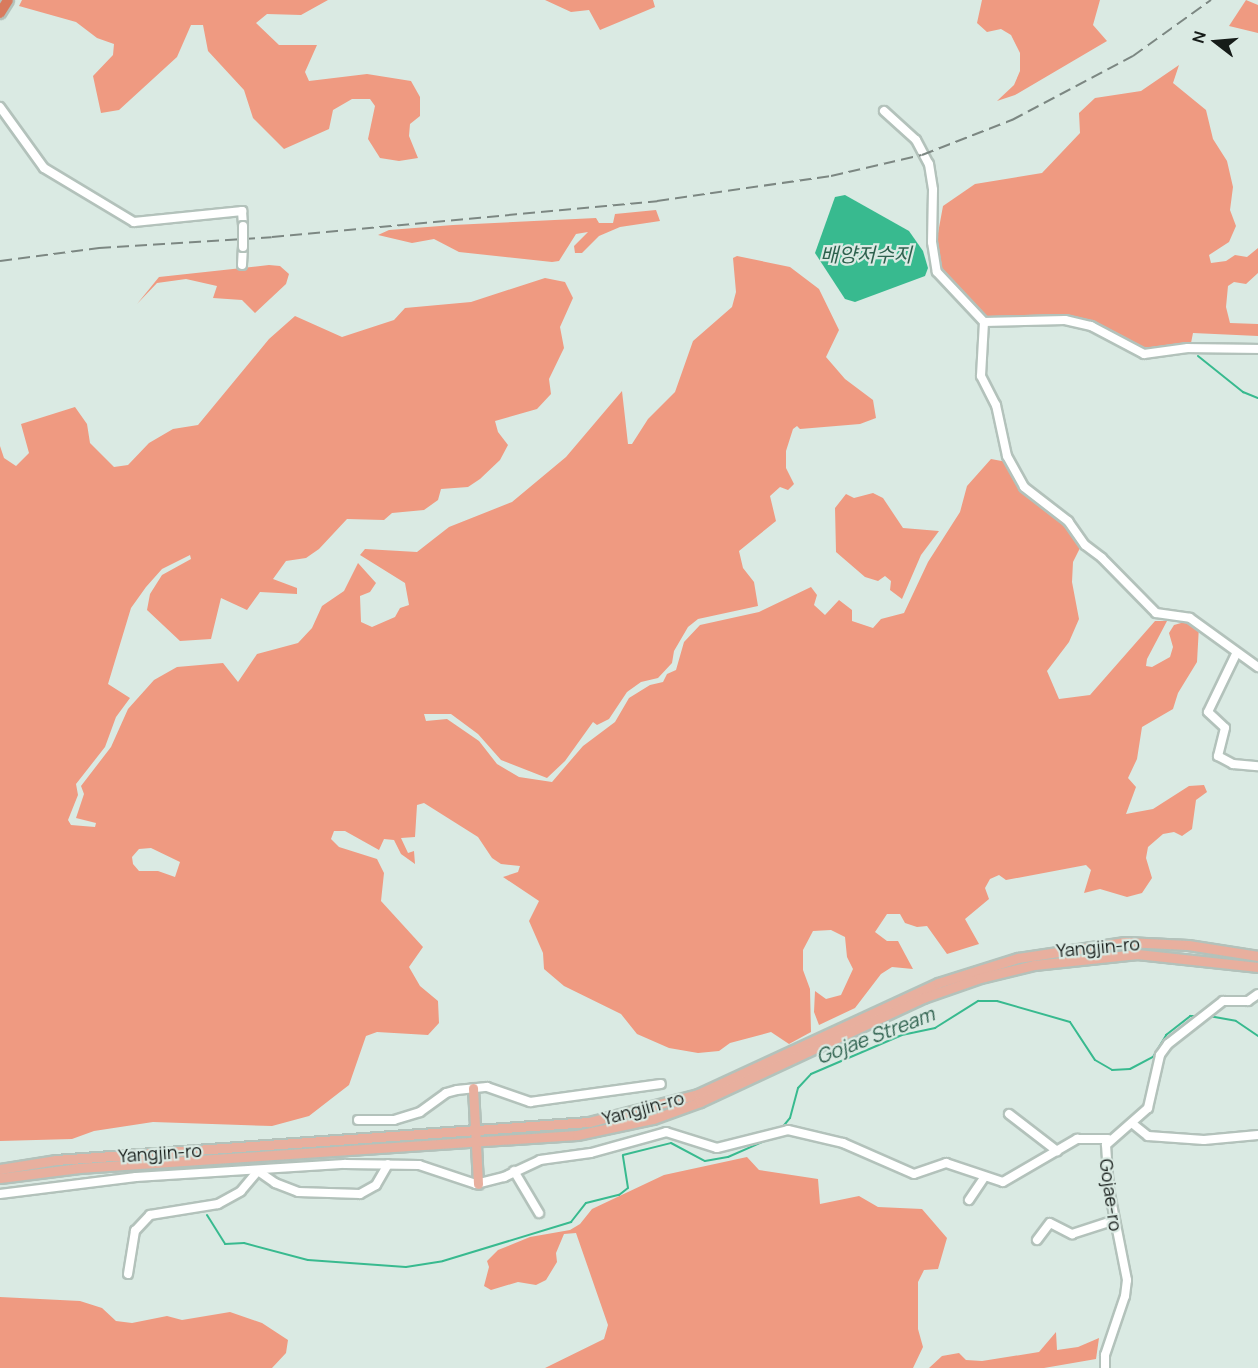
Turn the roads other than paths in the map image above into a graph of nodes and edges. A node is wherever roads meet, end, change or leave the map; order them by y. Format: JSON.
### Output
{"nodes":[{"id":1,"x":8,"y":0,"type":"edge"},
{"id":2,"x":0,"y":13,"type":"edge"},
{"id":3,"x":0,"y":107,"type":"edge"},
{"id":4,"x":884,"y":111,"type":"dead end"},
{"id":5,"x":242,"y":265,"type":"dead end"},
{"id":6,"x":984,"y":322,"type":"junction"},
{"id":7,"x":1258,"y":349,"type":"edge"},
{"id":8,"x":1236,"y":654,"type":"junction"},
{"id":9,"x":1258,"y":667,"type":"edge"},
{"id":10,"x":1258,"y":766,"type":"edge"},
{"id":11,"x":1258,"y":956,"type":"edge"},
{"id":12,"x":1258,"y":967,"type":"edge"},
{"id":13,"x":1258,"y":994,"type":"edge"},
{"id":14,"x":661,"y":1084,"type":"dead end"},
{"id":15,"x":473,"y":1088,"type":"junction"},
{"id":16,"x":1009,"y":1114,"type":"dead end"},
{"id":17,"x":357,"y":1120,"type":"dead end"},
{"id":18,"x":1133,"y":1124,"type":"junction"},
{"id":19,"x":475,"y":1130,"type":"junction"},
{"id":20,"x":1258,"y":1135,"type":"edge"},
{"id":21,"x":1108,"y":1139,"type":"junction"},
{"id":22,"x":476,"y":1143,"type":"junction"},
{"id":23,"x":1057,"y":1151,"type":"junction"},
{"id":24,"x":388,"y":1164,"type":"junction"},
{"id":25,"x":0,"y":1169,"type":"edge"},
{"id":26,"x":258,"y":1171,"type":"junction"},
{"id":27,"x":514,"y":1171,"type":"junction"},
{"id":28,"x":0,"y":1178,"type":"edge"},
{"id":29,"x":984,"y":1178,"type":"junction"},
{"id":30,"x":478,"y":1184,"type":"junction"},
{"id":31,"x":0,"y":1194,"type":"edge"},
{"id":32,"x":969,"y":1200,"type":"dead end"},
{"id":33,"x":539,"y":1213,"type":"dead end"},
{"id":34,"x":1115,"y":1220,"type":"junction"},
{"id":35,"x":1037,"y":1240,"type":"dead end"},
{"id":36,"x":128,"y":1274,"type":"dead end"},
{"id":37,"x":1105,"y":1368,"type":"edge"}],
"edges":[{"from":1,"to":2,"type":"highway"},
{"from":3,"to":5,"type":"street","bridge":true},
{"from":4,"to":6,"type":"street"},
{"from":6,"to":7,"type":"street"},
{"from":6,"to":8,"type":"street"},
{"from":8,"to":9,"type":"street"},
{"from":8,"to":10,"type":"street"},
{"from":11,"to":19,"type":"main road","name":"Yangjin-ro"},
{"from":12,"to":22,"type":"main road","name":"Yangjin-ro"},
{"from":13,"to":18,"type":"street","name":"Gojae-ro"},
{"from":14,"to":15,"type":"street"},
{"from":15,"to":17,"type":"street"},
{"from":15,"to":19,"type":"main road"},
{"from":16,"to":23,"type":"street"},
{"from":18,"to":20,"type":"street"},
{"from":18,"to":21,"type":"street","name":"Gojae-ro"},
{"from":19,"to":22,"type":"main road"},
{"from":19,"to":25,"type":"main road","name":"Yangjin-ro"},
{"from":21,"to":23,"type":"street"},
{"from":21,"to":34,"type":"street","name":"Gojae-ro"},
{"from":22,"to":28,"type":"main road","name":"Yangjin-ro"},
{"from":22,"to":30,"type":"main road"},
{"from":23,"to":29,"type":"street"},
{"from":24,"to":26,"type":"street"},
{"from":24,"to":26,"type":"street"},
{"from":24,"to":30,"type":"street"},
{"from":26,"to":31,"type":"street"},
{"from":26,"to":36,"type":"street"},
{"from":27,"to":29,"type":"street"},
{"from":27,"to":30,"type":"street"},
{"from":27,"to":33,"type":"street"},
{"from":29,"to":32,"type":"street"},
{"from":34,"to":35,"type":"street"},
{"from":34,"to":37,"type":"street","name":"Gojae-ro"}]}
